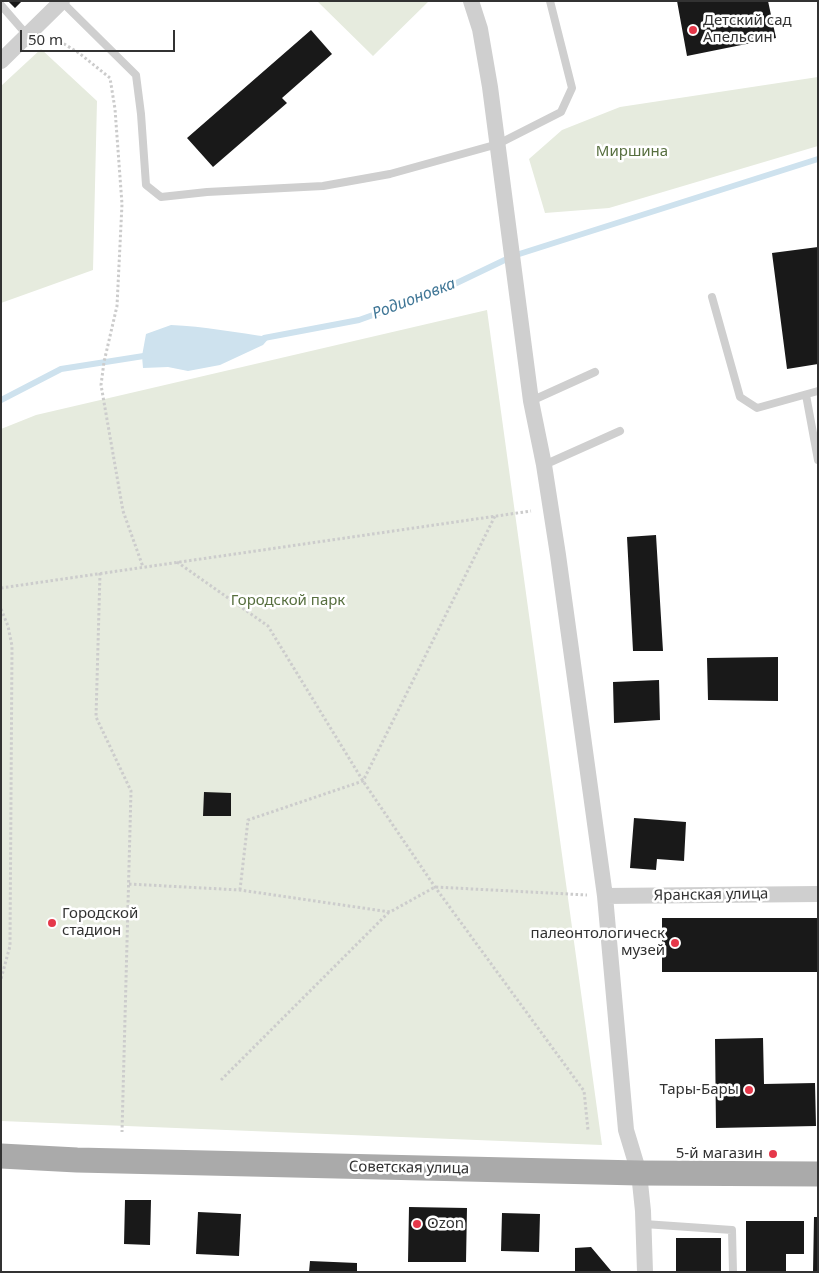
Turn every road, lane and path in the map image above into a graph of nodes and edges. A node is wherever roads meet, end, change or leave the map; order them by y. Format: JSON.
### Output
{"nodes":[{"id":1,"x":62,"y":1,"type":"edge"},
{"id":2,"x":471,"y":1,"type":"edge"},
{"id":3,"x":550,"y":1,"type":"edge"},
{"id":4,"x":1,"y":5,"type":"edge"},
{"id":5,"x":31,"y":31,"type":"junction"},
{"id":6,"x":1,"y":61,"type":"edge"},
{"id":7,"x":498,"y":144,"type":"junction"},
{"id":8,"x":712,"y":297,"type":"dead end"},
{"id":9,"x":595,"y":372,"type":"dead end"},
{"id":10,"x":818,"y":391,"type":"edge"},
{"id":11,"x":806,"y":395,"type":"junction"},
{"id":12,"x":531,"y":401,"type":"junction"},
{"id":13,"x":620,"y":431,"type":"dead end"},
{"id":14,"x":818,"y":460,"type":"edge"},
{"id":15,"x":544,"y":465,"type":"junction"},
{"id":16,"x":531,"y":511,"type":"dead end"},
{"id":17,"x":495,"y":516,"type":"junction"},
{"id":18,"x":177,"y":562,"type":"junction"},
{"id":19,"x":144,"y":567,"type":"junction"},
{"id":20,"x":100,"y":573,"type":"junction"},
{"id":21,"x":1,"y":588,"type":"edge"},
{"id":22,"x":1,"y":609,"type":"edge"},
{"id":23,"x":363,"y":781,"type":"junction"},
{"id":24,"x":129,"y":884,"type":"junction"},
{"id":25,"x":435,"y":887,"type":"junction"},
{"id":26,"x":240,"y":890,"type":"junction"},
{"id":27,"x":818,"y":894,"type":"edge"},
{"id":28,"x":605,"y":896,"type":"junction"},
{"id":29,"x":390,"y":912,"type":"junction"},
{"id":30,"x":1,"y":979,"type":"edge"},
{"id":31,"x":221,"y":1080,"type":"dead end"},
{"id":32,"x":588,"y":1130,"type":"dead end"},
{"id":33,"x":122,"y":1132,"type":"dead end"},
{"id":34,"x":1,"y":1156,"type":"edge"},
{"id":35,"x":639,"y":1173,"type":"junction"},
{"id":36,"x":818,"y":1174,"type":"edge"},
{"id":37,"x":644,"y":1224,"type":"junction"},
{"id":38,"x":644,"y":1272,"type":"edge"},
{"id":39,"x":733,"y":1272,"type":"edge"}],
"edges":[{"from":1,"to":5,"type":"street"},
{"from":1,"to":7,"type":"lane"},
{"from":2,"to":7,"type":"street"},
{"from":3,"to":7,"type":"lane"},
{"from":4,"to":5,"type":"lane"},
{"from":5,"to":6,"type":"street"},
{"from":5,"to":19,"type":"path"},
{"from":7,"to":12,"type":"street"},
{"from":8,"to":11,"type":"lane"},
{"from":9,"to":12,"type":"lane"},
{"from":10,"to":11,"type":"lane"},
{"from":11,"to":14,"type":"lane"},
{"from":12,"to":15,"type":"street"},
{"from":13,"to":15,"type":"lane"},
{"from":15,"to":28,"type":"street"},
{"from":16,"to":17,"type":"path"},
{"from":17,"to":18,"type":"path"},
{"from":17,"to":23,"type":"path"},
{"from":18,"to":19,"type":"path"},
{"from":18,"to":23,"type":"path"},
{"from":19,"to":20,"type":"path"},
{"from":20,"to":21,"type":"path"},
{"from":20,"to":24,"type":"path"},
{"from":22,"to":30,"type":"path"},
{"from":23,"to":25,"type":"path"},
{"from":23,"to":26,"type":"path"},
{"from":24,"to":26,"type":"path"},
{"from":24,"to":33,"type":"path"},
{"from":25,"to":28,"type":"path"},
{"from":25,"to":29,"type":"path"},
{"from":25,"to":32,"type":"path"},
{"from":26,"to":29,"type":"path"},
{"from":27,"to":28,"type":"street","name":"Яранская улица"},
{"from":28,"to":35,"type":"street"},
{"from":29,"to":31,"type":"path"},
{"from":34,"to":35,"type":"main road","name":"Советская улица"},
{"from":35,"to":36,"type":"main road","name":"Советская улица"},
{"from":35,"to":37,"type":"street"},
{"from":37,"to":38,"type":"street"},
{"from":37,"to":39,"type":"lane"}]}
